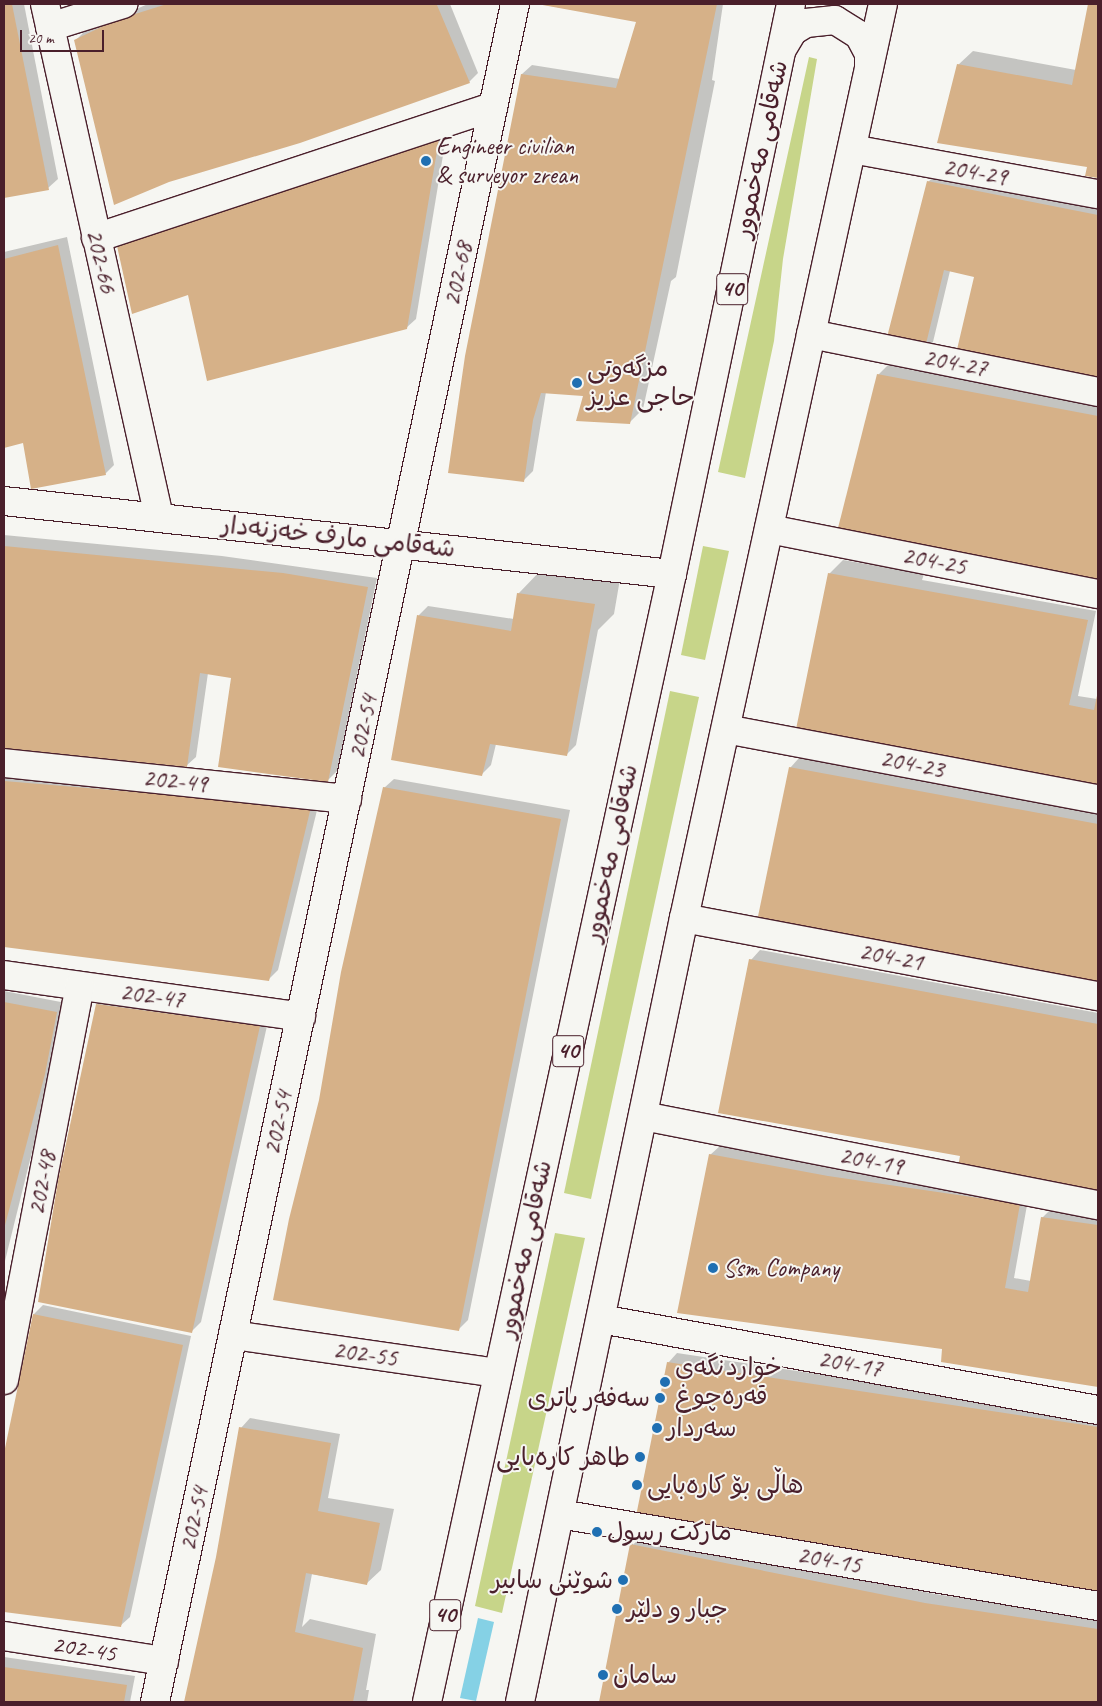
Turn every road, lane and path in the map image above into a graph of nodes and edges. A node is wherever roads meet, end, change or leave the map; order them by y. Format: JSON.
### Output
{"nodes":[{"id":1,"x":123,"y":4,"type":"edge"},
{"id":2,"x":515,"y":4,"type":"edge"},
{"id":3,"x":791,"y":4,"type":"edge"},
{"id":4,"x":883,"y":4,"type":"edge"},
{"id":5,"x":48,"y":16,"type":"edge"},
{"id":6,"x":782,"y":50,"type":"junction"},
{"id":7,"x":868,"y":76,"type":"junction"},
{"id":8,"x":493,"y":106,"type":"junction"},
{"id":9,"x":852,"y":149,"type":"junction"},
{"id":10,"x":1098,"y":194,"type":"edge"},
{"id":11,"x":96,"y":238,"type":"junction"},
{"id":12,"x":812,"y":334,"type":"junction"},
{"id":13,"x":1098,"y":392,"type":"edge"},
{"id":14,"x":4,"y":500,"type":"edge"},
{"id":15,"x":159,"y":517,"type":"junction"},
{"id":16,"x":769,"y":529,"type":"junction"},
{"id":17,"x":402,"y":544,"type":"junction"},
{"id":18,"x":672,"y":574,"type":"junction"},
{"id":19,"x":1098,"y":594,"type":"edge"},
{"id":20,"x":726,"y":729,"type":"junction"},
{"id":21,"x":4,"y":763,"type":"edge"},
{"id":22,"x":347,"y":799,"type":"junction"},
{"id":23,"x":1098,"y":799,"type":"edge"},
{"id":24,"x":684,"y":918,"type":"junction"},
{"id":25,"x":4,"y":975,"type":"edge"},
{"id":26,"x":80,"y":986,"type":"junction"},
{"id":27,"x":1098,"y":996,"type":"edge"},
{"id":28,"x":301,"y":1016,"type":"junction"},
{"id":29,"x":643,"y":1116,"type":"junction"},
{"id":30,"x":1098,"y":1205,"type":"edge"},
{"id":31,"x":601,"y":1319,"type":"junction"},
{"id":32,"x":233,"y":1336,"type":"junction"},
{"id":33,"x":498,"y":1373,"type":"junction"},
{"id":34,"x":4,"y":1380,"type":"edge"},
{"id":35,"x":1098,"y":1410,"type":"edge"},
{"id":36,"x":560,"y":1514,"type":"junction"},
{"id":37,"x":1098,"y":1606,"type":"edge"},
{"id":38,"x":4,"y":1636,"type":"edge"},
{"id":39,"x":164,"y":1661,"type":"junction"},
{"id":40,"x":155,"y":1702,"type":"edge"},
{"id":41,"x":427,"y":1702,"type":"edge"},
{"id":42,"x":524,"y":1702,"type":"edge"}],
"edges":[{"from":1,"to":5,"type":"main road"},
{"from":2,"to":8,"type":"main road","name":"202-68"},
{"from":3,"to":6,"type":"main road","name":"شەقامی مەخموور","number":"40"},
{"from":4,"to":7,"type":"main road"},
{"from":5,"to":11,"type":"main road","name":"202-66"},
{"from":6,"to":7,"type":"main road"},
{"from":6,"to":18,"type":"main road","name":"شەقامی مەخموور","number":"40"},
{"from":7,"to":9,"type":"main road"},
{"from":8,"to":11,"type":"main road"},
{"from":8,"to":17,"type":"main road","name":"202-68"},
{"from":9,"to":10,"type":"main road","name":"204-29"},
{"from":9,"to":12,"type":"main road"},
{"from":11,"to":15,"type":"main road","name":"202-66"},
{"from":12,"to":13,"type":"main road","name":"204-27"},
{"from":12,"to":16,"type":"main road"},
{"from":14,"to":15,"type":"main road","name":"شەقامی مارف خەزنەدار"},
{"from":15,"to":17,"type":"main road","name":"شەقامی مارف خەزنەدار"},
{"from":16,"to":19,"type":"main road","name":"204-25"},
{"from":16,"to":20,"type":"main road"},
{"from":17,"to":18,"type":"main road","name":"شەقامی مارف خەزنەدار"},
{"from":17,"to":22,"type":"main road","name":"202-54"},
{"from":18,"to":33,"type":"main road","name":"شەقامی مەخموور","number":"40"},
{"from":20,"to":23,"type":"main road","name":"204-23"},
{"from":20,"to":24,"type":"main road"},
{"from":21,"to":22,"type":"main road","name":"202-49"},
{"from":22,"to":28,"type":"main road","name":"202-54"},
{"from":24,"to":27,"type":"main road","name":"204-21"},
{"from":24,"to":29,"type":"main road"},
{"from":25,"to":26,"type":"main road","name":"202-47"},
{"from":26,"to":28,"type":"main road","name":"202-47"},
{"from":26,"to":34,"type":"main road","name":"202-48"},
{"from":28,"to":32,"type":"main road","name":"202-54"},
{"from":29,"to":30,"type":"main road","name":"204-19"},
{"from":29,"to":31,"type":"main road"},
{"from":31,"to":35,"type":"main road","name":"204-17"},
{"from":31,"to":36,"type":"main road"},
{"from":32,"to":33,"type":"main road","name":"202-55"},
{"from":32,"to":39,"type":"main road","name":"202-54"},
{"from":33,"to":41,"type":"main road","name":"شەقامی مەخموور","number":"40"},
{"from":36,"to":37,"type":"main road","name":"204-15"},
{"from":36,"to":42,"type":"main road"},
{"from":38,"to":39,"type":"main road","name":"202-45"},
{"from":39,"to":40,"type":"main road","name":"202-54"}]}
